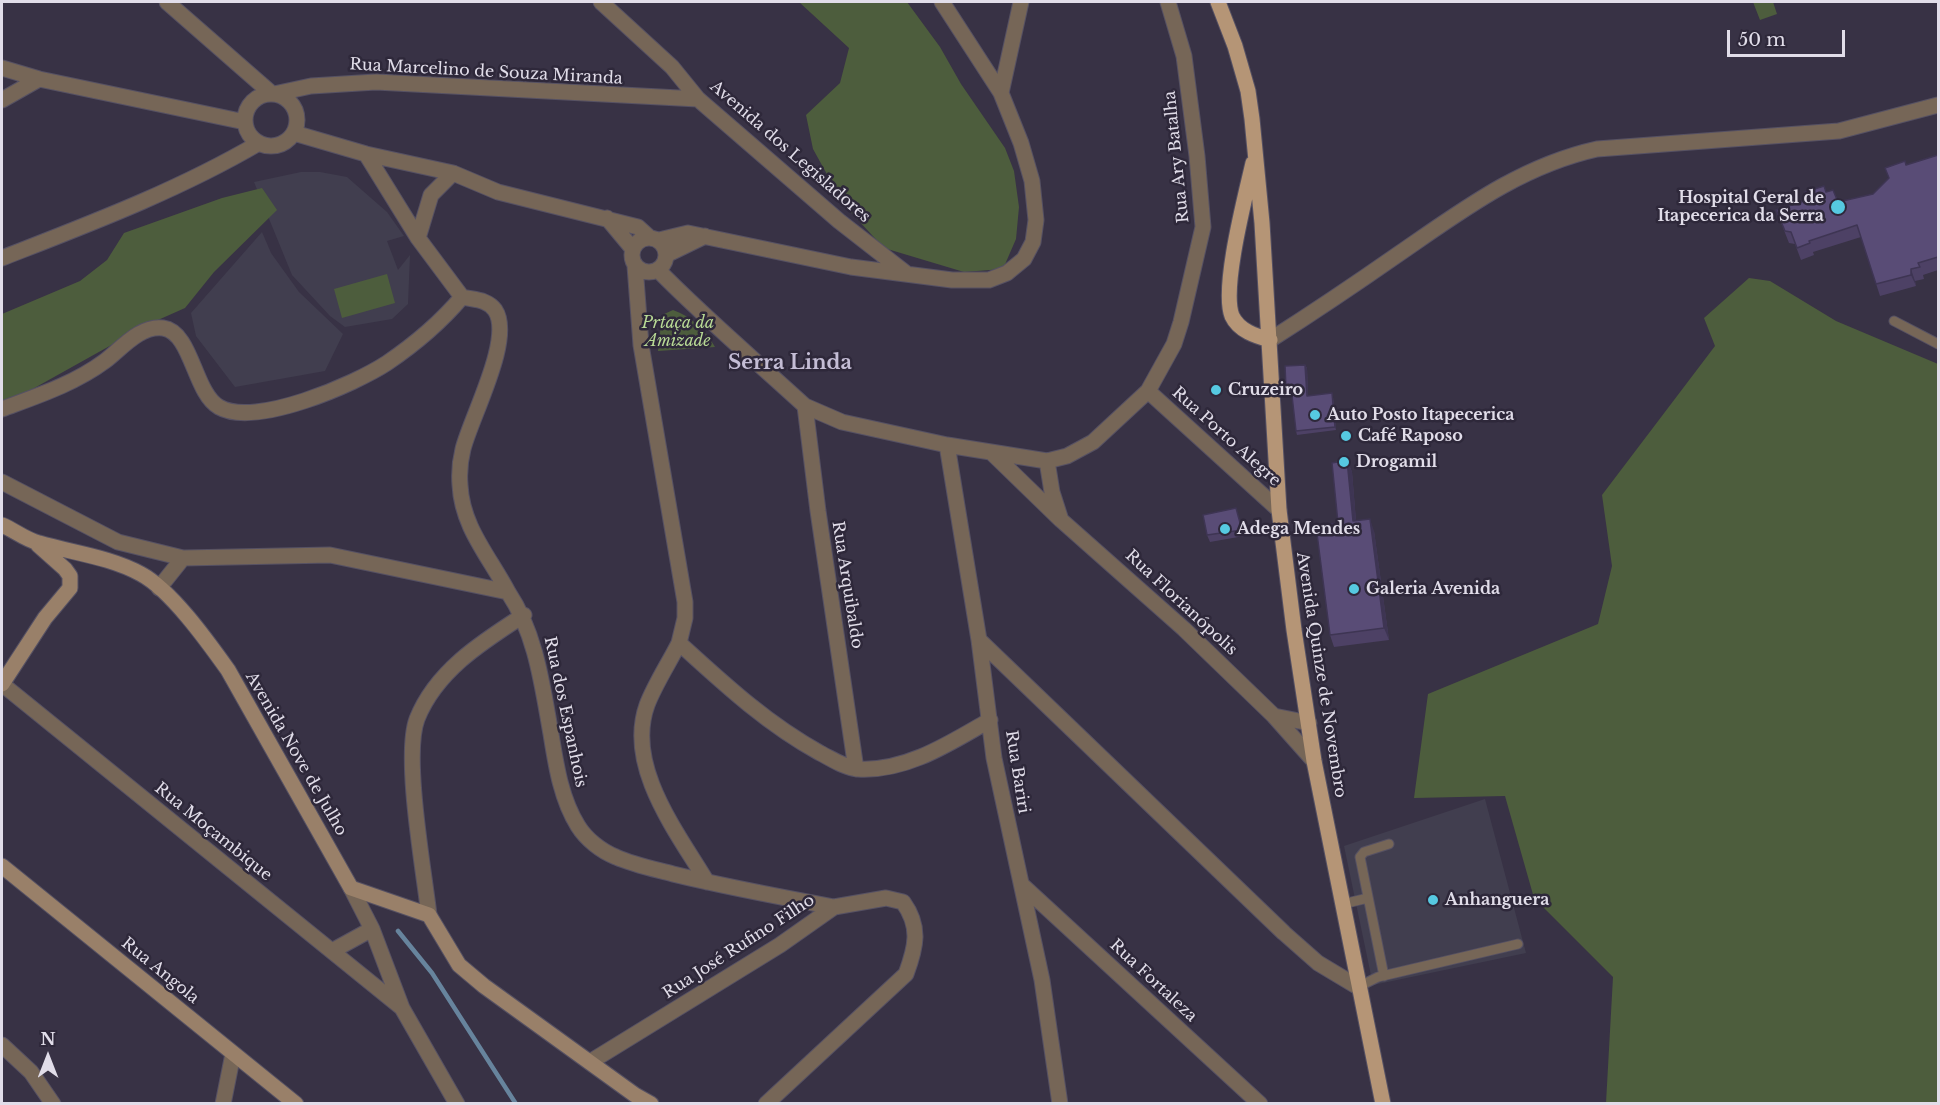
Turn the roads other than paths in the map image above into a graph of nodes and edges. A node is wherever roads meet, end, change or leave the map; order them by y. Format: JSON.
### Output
{"nodes":[{"id":1,"x":167,"y":2,"type":"edge"},
{"id":2,"x":601,"y":2,"type":"edge"},
{"id":3,"x":942,"y":2,"type":"edge"},
{"id":4,"x":1022,"y":2,"type":"edge"},
{"id":5,"x":1168,"y":2,"type":"edge"},
{"id":6,"x":1218,"y":2,"type":"edge"},
{"id":7,"x":2,"y":68,"type":"edge"},
{"id":8,"x":39,"y":79,"type":"junction"},
{"id":9,"x":272,"y":93,"type":"junction"},
{"id":10,"x":1001,"y":93,"type":"junction"},
{"id":11,"x":698,"y":99,"type":"junction"},
{"id":12,"x":2,"y":100,"type":"edge"},
{"id":13,"x":1938,"y":105,"type":"edge"},
{"id":14,"x":245,"y":122,"type":"junction"},
{"id":15,"x":294,"y":133,"type":"junction"},
{"id":16,"x":259,"y":143,"type":"junction"},
{"id":17,"x":1256,"y":148,"type":"junction"},
{"id":18,"x":366,"y":154,"type":"junction"},
{"id":19,"x":453,"y":173,"type":"junction"},
{"id":20,"x":607,"y":218,"type":"junction"},
{"id":21,"x":705,"y":236,"type":"junction"},
{"id":22,"x":418,"y":238,"type":"junction"},
{"id":23,"x":654,"y":238,"type":"junction"},
{"id":24,"x":632,"y":248,"type":"junction"},
{"id":25,"x":2,"y":258,"type":"edge"},
{"id":26,"x":660,"y":265,"type":"junction"},
{"id":27,"x":635,"y":266,"type":"junction"},
{"id":28,"x":908,"y":275,"type":"junction"},
{"id":29,"x":462,"y":297,"type":"junction"},
{"id":30,"x":1894,"y":321,"type":"dead end"},
{"id":31,"x":639,"y":326,"type":"junction"},
{"id":32,"x":1270,"y":340,"type":"junction"},
{"id":33,"x":1938,"y":344,"type":"edge"},
{"id":34,"x":1148,"y":392,"type":"junction"},
{"id":35,"x":805,"y":406,"type":"junction"},
{"id":36,"x":2,"y":408,"type":"edge"},
{"id":37,"x":947,"y":446,"type":"junction"},
{"id":38,"x":992,"y":453,"type":"junction"},
{"id":39,"x":1047,"y":461,"type":"junction"},
{"id":40,"x":2,"y":482,"type":"edge"},
{"id":41,"x":1279,"y":510,"type":"junction"},
{"id":42,"x":1061,"y":520,"type":"junction"},
{"id":43,"x":2,"y":525,"type":"edge"},
{"id":44,"x":118,"y":542,"type":"junction"},
{"id":45,"x":36,"y":543,"type":"junction"},
{"id":46,"x":183,"y":558,"type":"junction"},
{"id":47,"x":109,"y":560,"type":"junction"},
{"id":48,"x":159,"y":588,"type":"junction"},
{"id":49,"x":508,"y":591,"type":"junction"},
{"id":50,"x":524,"y":615,"type":"junction"},
{"id":51,"x":979,"y":640,"type":"junction"},
{"id":52,"x":679,"y":643,"type":"junction"},
{"id":53,"x":2,"y":684,"type":"edge"},
{"id":54,"x":1274,"y":716,"type":"junction"},
{"id":55,"x":990,"y":720,"type":"junction"},
{"id":56,"x":1309,"y":723,"type":"junction"},
{"id":57,"x":1314,"y":761,"type":"junction"},
{"id":58,"x":856,"y":769,"type":"junction"},
{"id":59,"x":1389,"y":844,"type":"dead end"},
{"id":60,"x":2,"y":866,"type":"edge"},
{"id":61,"x":707,"y":882,"type":"junction"},
{"id":62,"x":1022,"y":885,"type":"junction"},
{"id":63,"x":351,"y":888,"type":"junction"},
{"id":64,"x":1368,"y":898,"type":"junction"},
{"id":65,"x":1343,"y":904,"type":"junction"},
{"id":66,"x":834,"y":907,"type":"junction"},
{"id":67,"x":429,"y":915,"type":"junction"},
{"id":68,"x":372,"y":929,"type":"junction"},
{"id":69,"x":1518,"y":944,"type":"dead end"},
{"id":70,"x":332,"y":951,"type":"junction"},
{"id":71,"x":1384,"y":976,"type":"junction"},
{"id":72,"x":1358,"y":987,"type":"junction"},
{"id":73,"x":402,"y":1008,"type":"junction"},
{"id":74,"x":2,"y":1045,"type":"edge"},
{"id":75,"x":233,"y":1054,"type":"junction"},
{"id":76,"x":590,"y":1062,"type":"junction"},
{"id":77,"x":630,"y":1099,"type":"edge"},
{"id":78,"x":53,"y":1104,"type":"edge"},
{"id":79,"x":223,"y":1104,"type":"edge"},
{"id":80,"x":296,"y":1104,"type":"edge"},
{"id":81,"x":458,"y":1104,"type":"edge"},
{"id":82,"x":651,"y":1104,"type":"edge"},
{"id":83,"x":766,"y":1104,"type":"edge"},
{"id":84,"x":1060,"y":1104,"type":"edge"},
{"id":85,"x":1260,"y":1104,"type":"edge"},
{"id":86,"x":1383,"y":1104,"type":"edge"}],
"edges":[{"from":1,"to":9,"type":"street"},
{"from":2,"to":11,"type":"street","name":"Avenida dos Legisladores"},
{"from":3,"to":10,"type":"street"},
{"from":4,"to":10,"type":"street"},
{"from":5,"to":34,"type":"street","name":"Rua Ary Batalha"},
{"from":6,"to":17,"type":"main road","name":"Avenida Quinze de Novembro"},
{"from":7,"to":8,"type":"street"},
{"from":8,"to":12,"type":"street"},
{"from":8,"to":14,"type":"street"},
{"from":9,"to":11,"type":"street","name":"Rua Marcelino de Souza Miranda"},
{"from":9,"to":14,"type":"street"},
{"from":9,"to":15,"type":"street"},
{"from":10,"to":28,"type":"street"},
{"from":11,"to":28,"type":"street","name":"Avenida dos Legisladores"},
{"from":13,"to":32,"type":"street"},
{"from":14,"to":16,"type":"street"},
{"from":15,"to":16,"type":"street"},
{"from":15,"to":18,"type":"street"},
{"from":16,"to":25,"type":"street"},
{"from":17,"to":32,"type":"main road","name":"Avenida Quinze de Novembro"},
{"from":17,"to":32,"type":"main road"},
{"from":18,"to":19,"type":"street"},
{"from":18,"to":22,"type":"street"},
{"from":19,"to":20,"type":"street"},
{"from":19,"to":22,"type":"street"},
{"from":20,"to":23,"type":"street"},
{"from":20,"to":24,"type":"street"},
{"from":21,"to":23,"type":"street"},
{"from":21,"to":26,"type":"street"},
{"from":21,"to":28,"type":"street"},
{"from":22,"to":29,"type":"street"},
{"from":23,"to":24,"type":"street"},
{"from":23,"to":26,"type":"street"},
{"from":24,"to":27,"type":"street"},
{"from":26,"to":27,"type":"street"},
{"from":26,"to":31,"type":"street"},
{"from":26,"to":35,"type":"street"},
{"from":27,"to":31,"type":"street"},
{"from":29,"to":36,"type":"street"},
{"from":29,"to":49,"type":"street","name":"Rua dos Espanhois"},
{"from":30,"to":33,"type":"lane"},
{"from":31,"to":52,"type":"street"},
{"from":32,"to":41,"type":"main road","name":"Avenida Quinze de Novembro"},
{"from":34,"to":39,"type":"street","name":"Rua Ary Batalha"},
{"from":34,"to":41,"type":"street","name":"Rua Porto Alegre"},
{"from":35,"to":37,"type":"street"},
{"from":35,"to":58,"type":"street","name":"Rua Arquibaldo"},
{"from":37,"to":38,"type":"street"},
{"from":37,"to":51,"type":"street","name":"Rua Bariri"},
{"from":38,"to":39,"type":"street"},
{"from":38,"to":42,"type":"street","name":"Rua Florianópolis"},
{"from":39,"to":42,"type":"street"},
{"from":40,"to":44,"type":"street"},
{"from":41,"to":56,"type":"main road","name":"Avenida Quinze de Novembro"},
{"from":42,"to":54,"type":"street","name":"Rua Florianópolis"},
{"from":43,"to":45,"type":"main road","name":"Avenida Nove de Julho"},
{"from":44,"to":46,"type":"street"},
{"from":44,"to":47,"type":"street"},
{"from":45,"to":47,"type":"main road","name":"Avenida Nove de Julho"},
{"from":45,"to":53,"type":"main road"},
{"from":46,"to":48,"type":"street"},
{"from":46,"to":49,"type":"street"},
{"from":47,"to":48,"type":"main road","name":"Avenida Nove de Julho"},
{"from":48,"to":63,"type":"main road","name":"Avenida Nove de Julho"},
{"from":49,"to":50,"type":"street","name":"Rua dos Espanhois"},
{"from":50,"to":61,"type":"street","name":"Rua dos Espanhois"},
{"from":50,"to":67,"type":"street"},
{"from":51,"to":55,"type":"street","name":"Rua Bariri"},
{"from":51,"to":72,"type":"street"},
{"from":52,"to":58,"type":"street"},
{"from":52,"to":61,"type":"street"},
{"from":53,"to":70,"type":"street","name":"Rua Moçambique"},
{"from":54,"to":56,"type":"street"},
{"from":54,"to":57,"type":"street","name":"Rua Florianópolis"},
{"from":55,"to":58,"type":"street"},
{"from":55,"to":62,"type":"street","name":"Rua Bariri"},
{"from":56,"to":57,"type":"main road","name":"Avenida Quinze de Novembro"},
{"from":57,"to":65,"type":"main road","name":"Avenida Quinze de Novembro"},
{"from":59,"to":64,"type":"lane"},
{"from":60,"to":75,"type":"main road","name":"Rua Angola"},
{"from":61,"to":66,"type":"street","name":"Rua dos Espanhois"},
{"from":62,"to":84,"type":"street","name":"Rua Bariri"},
{"from":62,"to":85,"type":"street","name":"Rua Fortaleza"},
{"from":63,"to":67,"type":"main road"},
{"from":63,"to":68,"type":"street","name":"Avenida Nove de Julho"},
{"from":64,"to":65,"type":"lane"},
{"from":64,"to":71,"type":"lane"},
{"from":65,"to":72,"type":"main road","name":"Avenida Quinze de Novembro"},
{"from":66,"to":76,"type":"street","name":"Rua José Rufino Filho"},
{"from":66,"to":83,"type":"street","name":"Rua José Rufino Filho"},
{"from":67,"to":76,"type":"main road"},
{"from":68,"to":70,"type":"street"},
{"from":68,"to":73,"type":"street","name":"Avenida Nove de Julho"},
{"from":69,"to":71,"type":"lane"},
{"from":70,"to":73,"type":"street","name":"Rua Moçambique"},
{"from":71,"to":72,"type":"lane"},
{"from":72,"to":86,"type":"main road","name":"Avenida Quinze de Novembro"},
{"from":73,"to":81,"type":"street","name":"Avenida Nove de Julho"},
{"from":74,"to":78,"type":"street"},
{"from":75,"to":79,"type":"street"},
{"from":75,"to":80,"type":"main road","name":"Rua Angola"},
{"from":76,"to":77,"type":"main road"},
{"from":77,"to":82,"type":"main road"}]}
